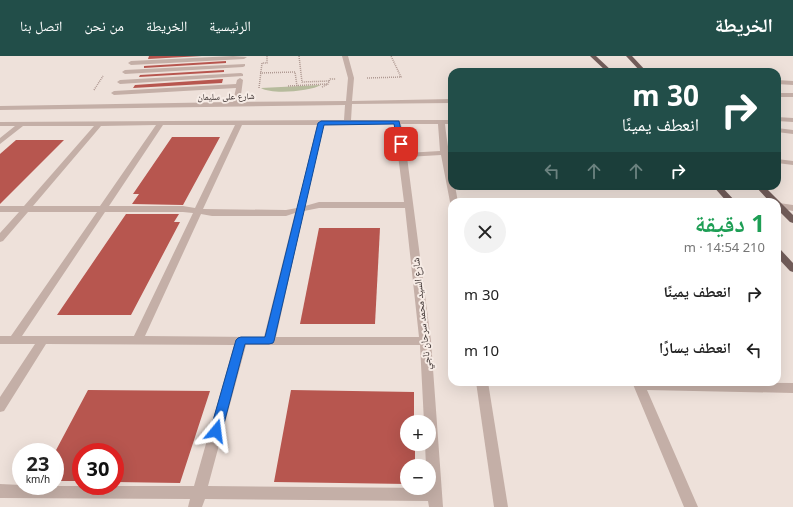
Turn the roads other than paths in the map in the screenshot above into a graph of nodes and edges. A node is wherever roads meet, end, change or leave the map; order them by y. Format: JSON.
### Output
{"nodes":[{"id":1,"x":134,"y":56,"type":"edge"},
{"id":2,"x":244,"y":56,"type":"edge"},
{"id":3,"x":345,"y":56,"type":"edge"},
{"id":4,"x":593,"y":56,"type":"edge"},
{"id":5,"x":629,"y":56,"type":"edge"},
{"id":6,"x":130,"y":63,"type":"junction"},
{"id":7,"x":243,"y":66,"type":"junction"},
{"id":8,"x":606,"y":68,"type":"edge"},
{"id":9,"x":640,"y":68,"type":"edge"},
{"id":10,"x":125,"y":72,"type":"junction"},
{"id":11,"x":241,"y":75,"type":"junction"},
{"id":12,"x":120,"y":82,"type":"junction"},
{"id":13,"x":781,"y":82,"type":"edge"},
{"id":14,"x":793,"y":83,"type":"edge"},
{"id":15,"x":239,"y":86,"type":"junction"},
{"id":16,"x":114,"y":92,"type":"junction"},
{"id":17,"x":781,"y":95,"type":"edge"},
{"id":18,"x":793,"y":95,"type":"edge"},
{"id":19,"x":448,"y":101,"type":"edge"},
{"id":20,"x":349,"y":103,"type":"junction"},
{"id":21,"x":236,"y":105,"type":"junction"},
{"id":22,"x":107,"y":107,"type":"junction"},
{"id":23,"x":0,"y":108,"type":"edge"},
{"id":24,"x":781,"y":119,"type":"edge"},
{"id":25,"x":793,"y":120,"type":"edge"},
{"id":26,"x":240,"y":122,"type":"junction"},
{"id":27,"x":397,"y":122,"type":"junction"},
{"id":28,"x":441,"y":122,"type":"junction"},
{"id":29,"x":448,"y":122,"type":"edge"},
{"id":30,"x":100,"y":123,"type":"junction"},
{"id":31,"x":161,"y":123,"type":"junction"},
{"id":32,"x":321,"y":123,"type":"junction"},
{"id":33,"x":348,"y":123,"type":"junction"},
{"id":34,"x":0,"y":124,"type":"edge"},
{"id":35,"x":21,"y":124,"type":"junction"},
{"id":36,"x":781,"y":130,"type":"edge"},
{"id":37,"x":793,"y":132,"type":"edge"},
{"id":38,"x":0,"y":142,"type":"edge"},
{"id":39,"x":444,"y":153,"type":"junction"},
{"id":40,"x":403,"y":155,"type":"junction"},
{"id":41,"x":781,"y":162,"type":"edge"},
{"id":42,"x":793,"y":163,"type":"edge"},
{"id":43,"x":448,"y":173,"type":"edge"},
{"id":44,"x":721,"y":190,"type":"edge"},
{"id":45,"x":763,"y":190,"type":"edge"},
{"id":46,"x":728,"y":198,"type":"edge"},
{"id":47,"x":771,"y":198,"type":"edge"},
{"id":48,"x":409,"y":205,"type":"junction"},
{"id":49,"x":781,"y":205,"type":"edge"},
{"id":50,"x":781,"y":208,"type":"edge"},
{"id":51,"x":793,"y":208,"type":"edge"},
{"id":52,"x":0,"y":209,"type":"edge"},
{"id":53,"x":26,"y":209,"type":"junction"},
{"id":54,"x":103,"y":209,"type":"junction"},
{"id":55,"x":301,"y":209,"type":"junction"},
{"id":56,"x":198,"y":211,"type":"junction"},
{"id":57,"x":793,"y":220,"type":"edge"},
{"id":58,"x":0,"y":239,"type":"edge"},
{"id":59,"x":781,"y":256,"type":"edge"},
{"id":60,"x":793,"y":270,"type":"edge"},
{"id":61,"x":0,"y":340,"type":"edge"},
{"id":62,"x":14,"y":340,"type":"junction"},
{"id":63,"x":43,"y":340,"type":"junction"},
{"id":64,"x":138,"y":340,"type":"junction"},
{"id":65,"x":241,"y":340,"type":"junction"},
{"id":66,"x":269,"y":341,"type":"junction"},
{"id":67,"x":425,"y":341,"type":"junction"},
{"id":68,"x":483,"y":386,"type":"edge"},
{"id":69,"x":639,"y":386,"type":"edge"},
{"id":70,"x":757,"y":386,"type":"edge"},
{"id":71,"x":793,"y":388,"type":"edge"},
{"id":72,"x":0,"y":407,"type":"edge"},
{"id":73,"x":0,"y":491,"type":"edge"},
{"id":74,"x":199,"y":492,"type":"junction"},
{"id":75,"x":435,"y":500,"type":"edge"},
{"id":76,"x":195,"y":507,"type":"edge"},
{"id":77,"x":501,"y":507,"type":"edge"},
{"id":78,"x":691,"y":507,"type":"edge"}],
"edges":[{"from":1,"to":6,"type":"street"},
{"from":2,"to":6,"type":"street"},
{"from":2,"to":7,"type":"street"},
{"from":3,"to":20,"type":"street"},
{"from":4,"to":8,"type":"main road"},
{"from":5,"to":9,"type":"main road"},
{"from":6,"to":10,"type":"street"},
{"from":7,"to":10,"type":"street"},
{"from":7,"to":11,"type":"street"},
{"from":10,"to":12,"type":"street"},
{"from":11,"to":12,"type":"street"},
{"from":11,"to":15,"type":"street"},
{"from":12,"to":16,"type":"street"},
{"from":13,"to":14,"type":"street"},
{"from":15,"to":16,"type":"street"},
{"from":15,"to":21,"type":"street"},
{"from":16,"to":22,"type":"street"},
{"from":17,"to":18,"type":"street"},
{"from":19,"to":20,"type":"street","name":"شارع على سليمان"},
{"from":20,"to":21,"type":"street","name":"شارع على سليمان"},
{"from":20,"to":33,"type":"street"},
{"from":21,"to":22,"type":"street","name":"شارع على سليمان"},
{"from":22,"to":23,"type":"street","name":"شارع على سليمان"},
{"from":24,"to":25,"type":"street"},
{"from":26,"to":31,"type":"street"},
{"from":26,"to":32,"type":"street"},
{"from":26,"to":56,"type":"street"},
{"from":27,"to":28,"type":"street"},
{"from":27,"to":33,"type":"street"},
{"from":27,"to":40,"type":"street","name":"شارع السيد محمد سرحان ناجي"},
{"from":28,"to":29,"type":"street"},
{"from":28,"to":39,"type":"street"},
{"from":30,"to":31,"type":"street"},
{"from":30,"to":35,"type":"street"},
{"from":30,"to":53,"type":"street"},
{"from":31,"to":54,"type":"street"},
{"from":32,"to":33,"type":"street"},
{"from":32,"to":55,"type":"street"},
{"from":34,"to":35,"type":"street"},
{"from":35,"to":38,"type":"street"},
{"from":36,"to":37,"type":"street"},
{"from":39,"to":40,"type":"street"},
{"from":39,"to":43,"type":"street"},
{"from":40,"to":48,"type":"street","name":"شارع السيد محمد سرحان ناجي"},
{"from":41,"to":42,"type":"street"},
{"from":44,"to":46,"type":"main road"},
{"from":45,"to":47,"type":"main road"},
{"from":48,"to":55,"type":"street"},
{"from":48,"to":67,"type":"street","name":"شارع السيد محمد سرحان ناجي"},
{"from":49,"to":51,"type":"street"},
{"from":50,"to":57,"type":"main road"},
{"from":52,"to":53,"type":"street"},
{"from":53,"to":54,"type":"street"},
{"from":53,"to":58,"type":"street"},
{"from":54,"to":56,"type":"street"},
{"from":54,"to":62,"type":"street"},
{"from":55,"to":56,"type":"street"},
{"from":55,"to":66,"type":"street"},
{"from":56,"to":64,"type":"street"},
{"from":59,"to":60,"type":"main road"},
{"from":61,"to":62,"type":"street"},
{"from":62,"to":63,"type":"street"},
{"from":63,"to":64,"type":"street"},
{"from":63,"to":72,"type":"street"},
{"from":64,"to":65,"type":"street"},
{"from":65,"to":66,"type":"street"},
{"from":65,"to":74,"type":"street"},
{"from":66,"to":67,"type":"street"},
{"from":67,"to":75,"type":"street","name":"شارع السيد محمد سرحان ناجي"},
{"from":68,"to":77,"type":"street"},
{"from":69,"to":78,"type":"street"},
{"from":70,"to":71,"type":"street"},
{"from":73,"to":74,"type":"street"},
{"from":74,"to":75,"type":"street"},
{"from":74,"to":76,"type":"street"}]}
